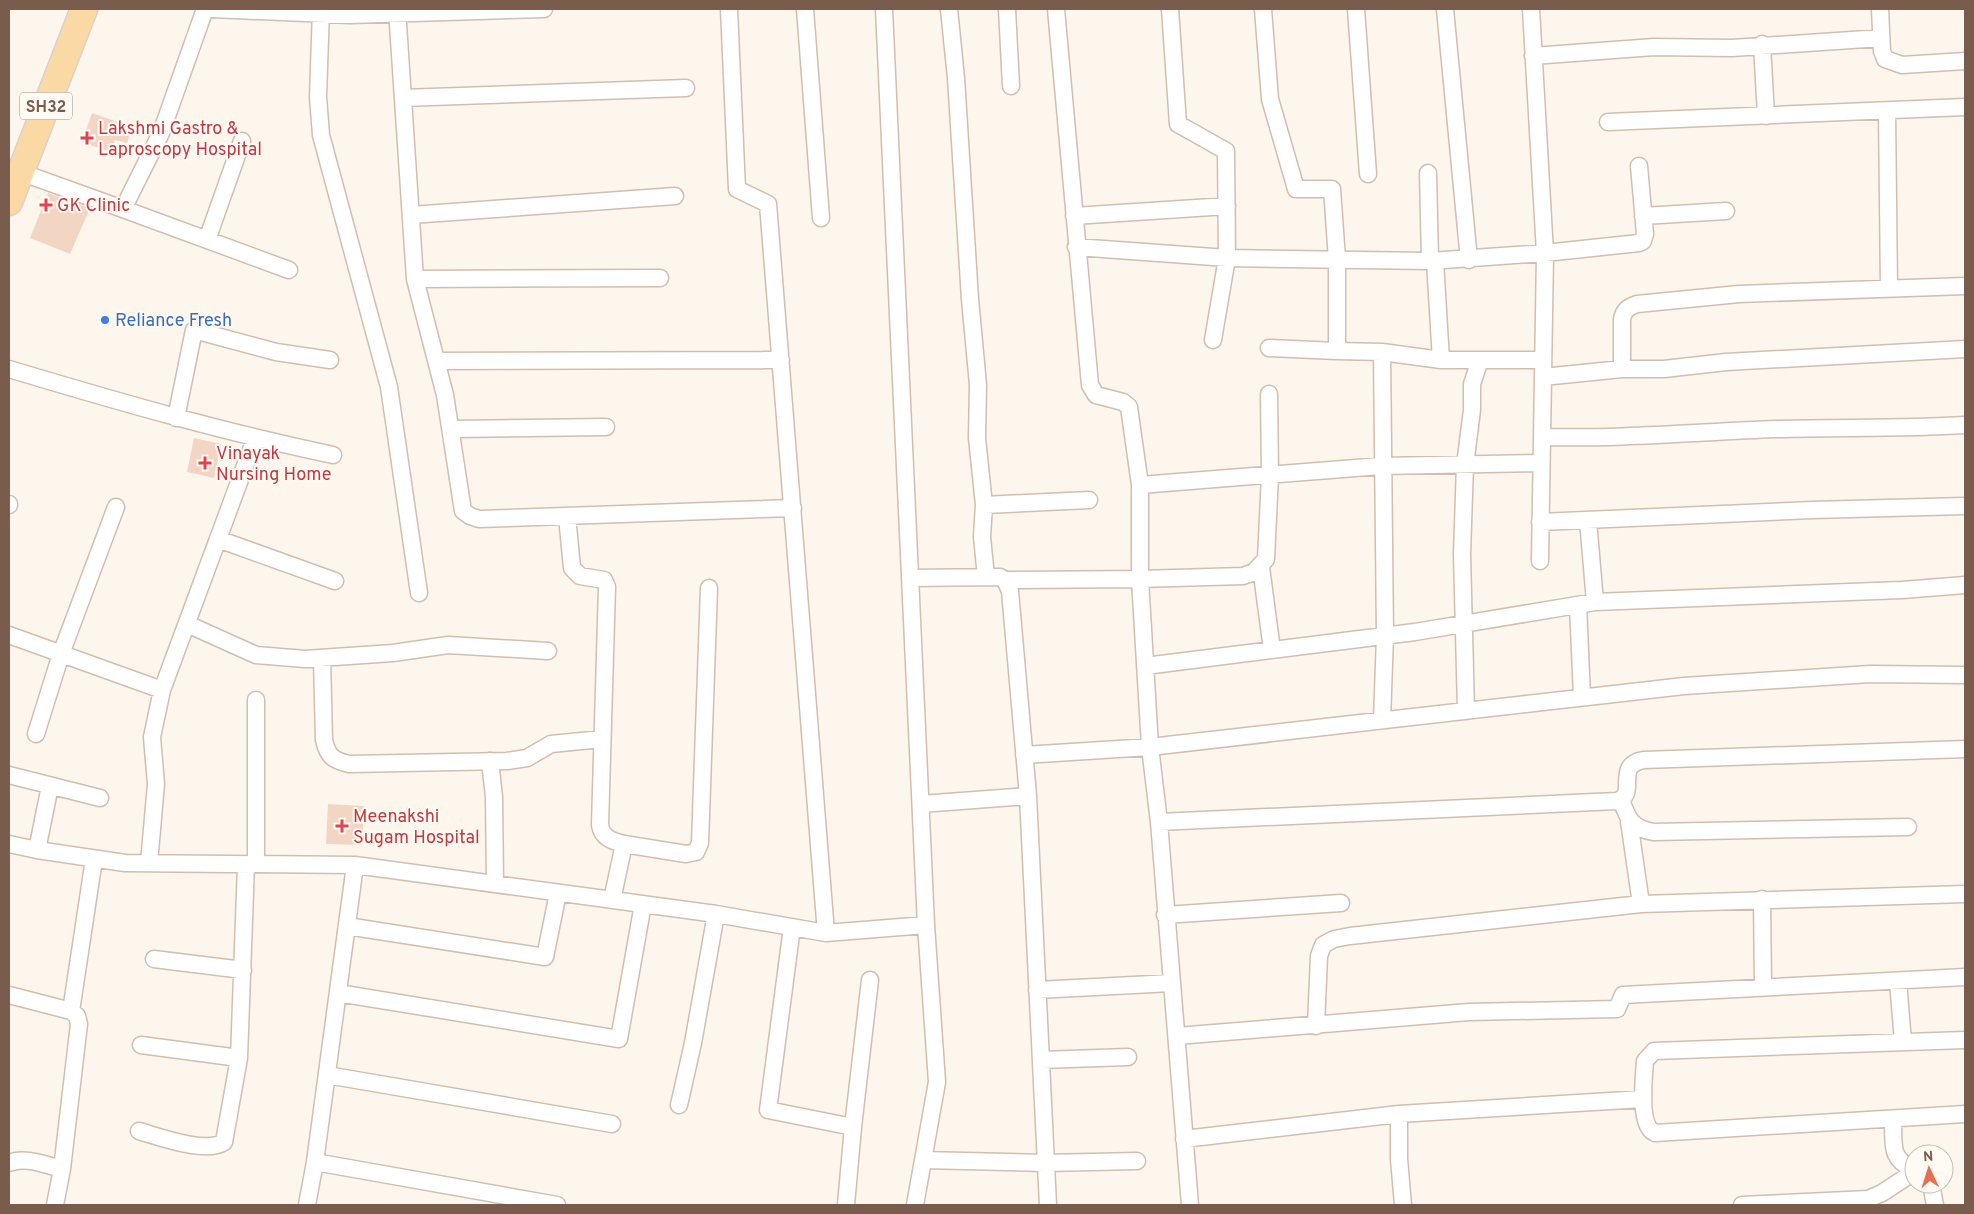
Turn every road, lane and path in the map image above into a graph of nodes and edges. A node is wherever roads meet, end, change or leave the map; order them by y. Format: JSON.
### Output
{"nodes":[{"id":1,"x":84,"y":9,"type":"edge"},
{"id":2,"x":206,"y":9,"type":"edge"},
{"id":3,"x":212,"y":9,"type":"edge"},
{"id":4,"x":544,"y":9,"type":"edge"},
{"id":5,"x":729,"y":9,"type":"edge"},
{"id":6,"x":805,"y":9,"type":"edge"},
{"id":7,"x":884,"y":9,"type":"edge"},
{"id":8,"x":949,"y":9,"type":"edge"},
{"id":9,"x":1007,"y":9,"type":"edge"},
{"id":10,"x":1056,"y":9,"type":"edge"},
{"id":11,"x":1170,"y":9,"type":"edge"},
{"id":12,"x":1263,"y":9,"type":"edge"},
{"id":13,"x":1356,"y":9,"type":"edge"},
{"id":14,"x":1445,"y":9,"type":"edge"},
{"id":15,"x":1531,"y":9,"type":"edge"},
{"id":16,"x":1880,"y":9,"type":"edge"},
{"id":17,"x":321,"y":11,"type":"edge"},
{"id":18,"x":397,"y":11,"type":"edge"},
{"id":19,"x":1881,"y":38,"type":"junction"},
{"id":20,"x":1762,"y":44,"type":"junction"},
{"id":21,"x":1533,"y":56,"type":"junction"},
{"id":22,"x":1965,"y":61,"type":"edge"},
{"id":23,"x":1011,"y":86,"type":"dead end"},
{"id":24,"x":686,"y":88,"type":"dead end"},
{"id":25,"x":403,"y":98,"type":"junction"},
{"id":26,"x":1965,"y":107,"type":"edge"},
{"id":27,"x":1886,"y":111,"type":"junction"},
{"id":28,"x":1766,"y":116,"type":"junction"},
{"id":29,"x":1608,"y":122,"type":"dead end"},
{"id":30,"x":242,"y":142,"type":"dead end"},
{"id":31,"x":1639,"y":166,"type":"dead end"},
{"id":32,"x":20,"y":172,"type":"junction"},
{"id":33,"x":1428,"y":173,"type":"dead end"},
{"id":34,"x":1368,"y":174,"type":"dead end"},
{"id":35,"x":675,"y":196,"type":"dead end"},
{"id":36,"x":9,"y":202,"type":"edge"},
{"id":37,"x":1227,"y":206,"type":"junction"},
{"id":38,"x":122,"y":209,"type":"junction"},
{"id":39,"x":1726,"y":211,"type":"dead end"},
{"id":40,"x":411,"y":215,"type":"junction"},
{"id":41,"x":1074,"y":216,"type":"junction"},
{"id":42,"x":1643,"y":216,"type":"junction"},
{"id":43,"x":821,"y":218,"type":"dead end"},
{"id":44,"x":206,"y":240,"type":"junction"},
{"id":45,"x":1076,"y":247,"type":"junction"},
{"id":46,"x":1545,"y":254,"type":"junction"},
{"id":47,"x":1227,"y":258,"type":"junction"},
{"id":48,"x":1337,"y":259,"type":"junction"},
{"id":49,"x":1470,"y":260,"type":"junction"},
{"id":50,"x":1433,"y":261,"type":"junction"},
{"id":51,"x":289,"y":270,"type":"dead end"},
{"id":52,"x":660,"y":278,"type":"dead end"},
{"id":53,"x":415,"y":279,"type":"junction"},
{"id":54,"x":1965,"y":286,"type":"edge"},
{"id":55,"x":1889,"y":289,"type":"junction"},
{"id":56,"x":1213,"y":340,"type":"dead end"},
{"id":57,"x":1269,"y":348,"type":"dead end"},
{"id":58,"x":1965,"y":350,"type":"edge"},
{"id":59,"x":1337,"y":351,"type":"junction"},
{"id":60,"x":1382,"y":352,"type":"junction"},
{"id":61,"x":330,"y":360,"type":"dead end"},
{"id":62,"x":781,"y":360,"type":"junction"},
{"id":63,"x":1441,"y":360,"type":"junction"},
{"id":64,"x":1480,"y":360,"type":"junction"},
{"id":65,"x":1543,"y":360,"type":"junction"},
{"id":66,"x":437,"y":361,"type":"junction"},
{"id":67,"x":9,"y":369,"type":"edge"},
{"id":68,"x":1622,"y":369,"type":"junction"},
{"id":69,"x":1542,"y":377,"type":"junction"},
{"id":70,"x":1269,"y":394,"type":"dead end"},
{"id":71,"x":176,"y":418,"type":"junction"},
{"id":72,"x":1965,"y":425,"type":"edge"},
{"id":73,"x":606,"y":427,"type":"dead end"},
{"id":74,"x":452,"y":429,"type":"junction"},
{"id":75,"x":255,"y":438,"type":"junction"},
{"id":76,"x":1542,"y":438,"type":"junction"},
{"id":77,"x":333,"y":455,"type":"dead end"},
{"id":78,"x":1541,"y":463,"type":"junction"},
{"id":79,"x":1465,"y":465,"type":"junction"},
{"id":80,"x":1382,"y":466,"type":"junction"},
{"id":81,"x":1270,"y":475,"type":"junction"},
{"id":82,"x":1140,"y":485,"type":"junction"},
{"id":83,"x":1089,"y":500,"type":"dead end"},
{"id":84,"x":984,"y":504,"type":"junction"},
{"id":85,"x":1965,"y":506,"type":"edge"},
{"id":86,"x":116,"y":507,"type":"dead end"},
{"id":87,"x":793,"y":508,"type":"junction"},
{"id":88,"x":567,"y":516,"type":"junction"},
{"id":89,"x":1588,"y":520,"type":"junction"},
{"id":90,"x":1540,"y":522,"type":"junction"},
{"id":91,"x":218,"y":539,"type":"junction"},
{"id":92,"x":1540,"y":561,"type":"dead end"},
{"id":93,"x":1261,"y":567,"type":"junction"},
{"id":94,"x":986,"y":577,"type":"junction"},
{"id":95,"x":910,"y":578,"type":"junction"},
{"id":96,"x":1140,"y":579,"type":"junction"},
{"id":97,"x":1005,"y":580,"type":"junction"},
{"id":98,"x":335,"y":581,"type":"dead end"},
{"id":99,"x":1965,"y":585,"type":"edge"},
{"id":100,"x":709,"y":588,"type":"dead end"},
{"id":101,"x":419,"y":593,"type":"dead end"},
{"id":102,"x":1595,"y":602,"type":"junction"},
{"id":103,"x":1578,"y":605,"type":"junction"},
{"id":104,"x":187,"y":624,"type":"junction"},
{"id":105,"x":1464,"y":624,"type":"junction"},
{"id":106,"x":9,"y":635,"type":"edge"},
{"id":107,"x":1385,"y":636,"type":"junction"},
{"id":108,"x":1272,"y":650,"type":"junction"},
{"id":109,"x":548,"y":651,"type":"dead end"},
{"id":110,"x":61,"y":654,"type":"junction"},
{"id":111,"x":322,"y":658,"type":"junction"},
{"id":112,"x":1145,"y":666,"type":"junction"},
{"id":113,"x":1965,"y":675,"type":"edge"},
{"id":114,"x":162,"y":690,"type":"junction"},
{"id":115,"x":1582,"y":697,"type":"junction"},
{"id":116,"x":256,"y":700,"type":"dead end"},
{"id":117,"x":1466,"y":711,"type":"junction"},
{"id":118,"x":1382,"y":720,"type":"junction"},
{"id":119,"x":36,"y":734,"type":"dead end"},
{"id":120,"x":602,"y":739,"type":"junction"},
{"id":121,"x":1150,"y":747,"type":"junction"},
{"id":122,"x":1965,"y":749,"type":"edge"},
{"id":123,"x":1024,"y":755,"type":"junction"},
{"id":124,"x":490,"y":761,"type":"junction"},
{"id":125,"x":9,"y":776,"type":"edge"},
{"id":126,"x":50,"y":786,"type":"junction"},
{"id":127,"x":1028,"y":796,"type":"junction"},
{"id":128,"x":100,"y":798,"type":"dead end"},
{"id":129,"x":1621,"y":800,"type":"junction"},
{"id":130,"x":920,"y":804,"type":"junction"},
{"id":131,"x":1628,"y":821,"type":"junction"},
{"id":132,"x":1159,"y":822,"type":"junction"},
{"id":133,"x":1908,"y":827,"type":"dead end"},
{"id":134,"x":9,"y":844,"type":"edge"},
{"id":135,"x":624,"y":844,"type":"junction"},
{"id":136,"x":37,"y":850,"type":"junction"},
{"id":137,"x":94,"y":859,"type":"junction"},
{"id":138,"x":149,"y":863,"type":"junction"},
{"id":139,"x":251,"y":865,"type":"junction"},
{"id":140,"x":355,"y":865,"type":"junction"},
{"id":141,"x":495,"y":884,"type":"junction"},
{"id":142,"x":558,"y":893,"type":"junction"},
{"id":143,"x":1965,"y":894,"type":"edge"},
{"id":144,"x":1762,"y":899,"type":"junction"},
{"id":145,"x":612,"y":900,"type":"junction"},
{"id":146,"x":1341,"y":903,"type":"dead end"},
{"id":147,"x":643,"y":904,"type":"junction"},
{"id":148,"x":1641,"y":904,"type":"junction"},
{"id":149,"x":716,"y":914,"type":"junction"},
{"id":150,"x":1166,"y":915,"type":"junction"},
{"id":151,"x":926,"y":925,"type":"junction"},
{"id":152,"x":346,"y":926,"type":"junction"},
{"id":153,"x":792,"y":927,"type":"junction"},
{"id":154,"x":826,"y":933,"type":"junction"},
{"id":155,"x":154,"y":959,"type":"dead end"},
{"id":156,"x":243,"y":970,"type":"junction"},
{"id":157,"x":1965,"y":977,"type":"edge"},
{"id":158,"x":870,"y":980,"type":"dead end"},
{"id":159,"x":1898,"y":981,"type":"junction"},
{"id":160,"x":1172,"y":983,"type":"junction"},
{"id":161,"x":1763,"y":988,"type":"junction"},
{"id":162,"x":1038,"y":990,"type":"junction"},
{"id":163,"x":338,"y":993,"type":"junction"},
{"id":164,"x":9,"y":995,"type":"edge"},
{"id":165,"x":71,"y":1011,"type":"junction"},
{"id":166,"x":1316,"y":1026,"type":"junction"},
{"id":167,"x":1177,"y":1036,"type":"junction"},
{"id":168,"x":1965,"y":1040,"type":"edge"},
{"id":169,"x":1903,"y":1042,"type":"junction"},
{"id":170,"x":141,"y":1045,"type":"dead end"},
{"id":171,"x":1128,"y":1057,"type":"dead end"},
{"id":172,"x":239,"y":1058,"type":"junction"},
{"id":173,"x":1041,"y":1060,"type":"junction"},
{"id":174,"x":327,"y":1075,"type":"junction"},
{"id":175,"x":1643,"y":1099,"type":"junction"},
{"id":176,"x":679,"y":1105,"type":"dead end"},
{"id":177,"x":1399,"y":1114,"type":"junction"},
{"id":178,"x":1965,"y":1114,"type":"edge"},
{"id":179,"x":1893,"y":1120,"type":"junction"},
{"id":180,"x":612,"y":1124,"type":"dead end"},
{"id":181,"x":854,"y":1127,"type":"junction"},
{"id":182,"x":140,"y":1130,"type":"dead end"},
{"id":183,"x":1184,"y":1139,"type":"junction"},
{"id":184,"x":64,"y":1158,"type":"junction"},
{"id":185,"x":923,"y":1160,"type":"junction"},
{"id":186,"x":1137,"y":1161,"type":"dead end"},
{"id":187,"x":315,"y":1162,"type":"junction"},
{"id":188,"x":9,"y":1163,"type":"edge"},
{"id":189,"x":1046,"y":1163,"type":"junction"},
{"id":190,"x":1904,"y":1166,"type":"edge"},
{"id":191,"x":1904,"y":1177,"type":"edge"},
{"id":192,"x":55,"y":1205,"type":"edge"},
{"id":193,"x":307,"y":1205,"type":"edge"},
{"id":194,"x":557,"y":1205,"type":"edge"},
{"id":195,"x":846,"y":1205,"type":"edge"},
{"id":196,"x":915,"y":1205,"type":"edge"},
{"id":197,"x":1048,"y":1205,"type":"edge"},
{"id":198,"x":1190,"y":1205,"type":"edge"},
{"id":199,"x":1403,"y":1205,"type":"edge"},
{"id":200,"x":1742,"y":1205,"type":"edge"}],
"edges":[{"from":1,"to":32,"type":"main road","number":"SH32"},
{"from":2,"to":38,"type":"street"},
{"from":3,"to":17,"type":"street"},
{"from":4,"to":18,"type":"street"},
{"from":5,"to":62,"type":"street"},
{"from":6,"to":43,"type":"street"},
{"from":7,"to":95,"type":"street"},
{"from":8,"to":84,"type":"street"},
{"from":9,"to":23,"type":"street"},
{"from":10,"to":41,"type":"street"},
{"from":11,"to":37,"type":"street"},
{"from":12,"to":48,"type":"street"},
{"from":13,"to":34,"type":"street"},
{"from":14,"to":49,"type":"street"},
{"from":15,"to":21,"type":"street"},
{"from":16,"to":19,"type":"street"},
{"from":17,"to":18,"type":"street"},
{"from":17,"to":101,"type":"street"},
{"from":18,"to":25,"type":"street"},
{"from":19,"to":20,"type":"street"},
{"from":19,"to":22,"type":"street"},
{"from":20,"to":21,"type":"street"},
{"from":20,"to":28,"type":"street"},
{"from":21,"to":46,"type":"street"},
{"from":24,"to":25,"type":"street"},
{"from":25,"to":40,"type":"street"},
{"from":26,"to":27,"type":"street"},
{"from":27,"to":28,"type":"street"},
{"from":27,"to":55,"type":"street"},
{"from":28,"to":29,"type":"street"},
{"from":30,"to":44,"type":"street"},
{"from":31,"to":42,"type":"street"},
{"from":32,"to":36,"type":"main road","number":"SH32"},
{"from":32,"to":38,"type":"street"},
{"from":33,"to":50,"type":"street"},
{"from":35,"to":40,"type":"street"},
{"from":37,"to":41,"type":"street"},
{"from":37,"to":47,"type":"street"},
{"from":38,"to":44,"type":"street"},
{"from":39,"to":42,"type":"street"},
{"from":40,"to":53,"type":"street"},
{"from":41,"to":45,"type":"street"},
{"from":42,"to":46,"type":"street"},
{"from":44,"to":51,"type":"street"},
{"from":45,"to":47,"type":"street"},
{"from":45,"to":82,"type":"street"},
{"from":46,"to":49,"type":"street"},
{"from":46,"to":65,"type":"street"},
{"from":47,"to":48,"type":"street"},
{"from":47,"to":56,"type":"street"},
{"from":48,"to":50,"type":"street"},
{"from":48,"to":59,"type":"street"},
{"from":49,"to":50,"type":"street"},
{"from":50,"to":63,"type":"street"},
{"from":52,"to":53,"type":"street"},
{"from":53,"to":66,"type":"street"},
{"from":54,"to":55,"type":"street"},
{"from":55,"to":68,"type":"street"},
{"from":57,"to":59,"type":"street"},
{"from":58,"to":68,"type":"street"},
{"from":59,"to":60,"type":"street"},
{"from":60,"to":63,"type":"street"},
{"from":60,"to":80,"type":"street"},
{"from":61,"to":71,"type":"street"},
{"from":62,"to":66,"type":"street"},
{"from":62,"to":87,"type":"street"},
{"from":63,"to":64,"type":"street"},
{"from":64,"to":65,"type":"street"},
{"from":64,"to":79,"type":"street"},
{"from":65,"to":69,"type":"street"},
{"from":66,"to":74,"type":"street"},
{"from":67,"to":71,"type":"street"},
{"from":68,"to":69,"type":"street"},
{"from":69,"to":76,"type":"street"},
{"from":70,"to":81,"type":"street"},
{"from":71,"to":75,"type":"street"},
{"from":72,"to":76,"type":"street"},
{"from":73,"to":74,"type":"street"},
{"from":74,"to":88,"type":"street"},
{"from":75,"to":77,"type":"street"},
{"from":75,"to":91,"type":"street"},
{"from":76,"to":78,"type":"street"},
{"from":78,"to":79,"type":"street"},
{"from":78,"to":90,"type":"street"},
{"from":79,"to":80,"type":"street"},
{"from":79,"to":105,"type":"street"},
{"from":80,"to":81,"type":"street"},
{"from":80,"to":107,"type":"street"},
{"from":81,"to":82,"type":"street"},
{"from":81,"to":93,"type":"street"},
{"from":82,"to":96,"type":"street"},
{"from":83,"to":84,"type":"street"},
{"from":84,"to":94,"type":"street"},
{"from":85,"to":89,"type":"street"},
{"from":86,"to":110,"type":"street"},
{"from":87,"to":88,"type":"street"},
{"from":87,"to":154,"type":"street"},
{"from":88,"to":120,"type":"street"},
{"from":89,"to":90,"type":"street"},
{"from":89,"to":102,"type":"street"},
{"from":90,"to":92,"type":"street"},
{"from":91,"to":98,"type":"street"},
{"from":91,"to":104,"type":"street"},
{"from":93,"to":96,"type":"street"},
{"from":93,"to":108,"type":"street"},
{"from":94,"to":95,"type":"street"},
{"from":94,"to":97,"type":"street"},
{"from":95,"to":130,"type":"street"},
{"from":96,"to":97,"type":"street"},
{"from":96,"to":112,"type":"street"},
{"from":97,"to":123,"type":"street"},
{"from":99,"to":102,"type":"street"},
{"from":100,"to":135,"type":"street"},
{"from":102,"to":103,"type":"street"},
{"from":103,"to":105,"type":"street"},
{"from":103,"to":115,"type":"street"},
{"from":104,"to":111,"type":"street"},
{"from":104,"to":114,"type":"street"},
{"from":105,"to":107,"type":"street"},
{"from":105,"to":117,"type":"street"},
{"from":106,"to":110,"type":"street"},
{"from":107,"to":108,"type":"street"},
{"from":107,"to":118,"type":"street"},
{"from":108,"to":112,"type":"street"},
{"from":109,"to":111,"type":"street"},
{"from":110,"to":114,"type":"street"},
{"from":110,"to":119,"type":"street"},
{"from":111,"to":124,"type":"street"},
{"from":112,"to":121,"type":"street"},
{"from":113,"to":115,"type":"street"},
{"from":114,"to":138,"type":"street"},
{"from":115,"to":117,"type":"street"},
{"from":116,"to":139,"type":"street"},
{"from":117,"to":118,"type":"street"},
{"from":118,"to":121,"type":"street"},
{"from":120,"to":124,"type":"street"},
{"from":120,"to":135,"type":"street"},
{"from":121,"to":123,"type":"street"},
{"from":121,"to":132,"type":"street"},
{"from":122,"to":129,"type":"street"},
{"from":123,"to":127,"type":"street"},
{"from":124,"to":141,"type":"street"},
{"from":125,"to":126,"type":"street"},
{"from":126,"to":128,"type":"street"},
{"from":126,"to":136,"type":"street"},
{"from":127,"to":130,"type":"street"},
{"from":127,"to":162,"type":"street"},
{"from":129,"to":131,"type":"street"},
{"from":129,"to":132,"type":"street"},
{"from":130,"to":151,"type":"street"},
{"from":131,"to":133,"type":"street"},
{"from":131,"to":148,"type":"street"},
{"from":132,"to":150,"type":"street"},
{"from":134,"to":136,"type":"street"},
{"from":135,"to":145,"type":"street"},
{"from":136,"to":137,"type":"street"},
{"from":137,"to":138,"type":"street"},
{"from":137,"to":165,"type":"street"},
{"from":138,"to":139,"type":"street"},
{"from":139,"to":140,"type":"street"},
{"from":139,"to":156,"type":"street"},
{"from":140,"to":141,"type":"street"},
{"from":140,"to":152,"type":"street"},
{"from":141,"to":142,"type":"street"},
{"from":142,"to":145,"type":"street"},
{"from":142,"to":152,"type":"street"},
{"from":143,"to":144,"type":"street"},
{"from":144,"to":148,"type":"street"},
{"from":144,"to":161,"type":"street"},
{"from":145,"to":147,"type":"street"},
{"from":146,"to":150,"type":"street"},
{"from":147,"to":149,"type":"street"},
{"from":147,"to":163,"type":"street"},
{"from":148,"to":166,"type":"street"},
{"from":149,"to":153,"type":"street"},
{"from":149,"to":176,"type":"street"},
{"from":150,"to":160,"type":"street"},
{"from":151,"to":154,"type":"street"},
{"from":151,"to":185,"type":"street"},
{"from":152,"to":163,"type":"street"},
{"from":153,"to":154,"type":"street"},
{"from":153,"to":181,"type":"street"},
{"from":155,"to":156,"type":"street"},
{"from":156,"to":172,"type":"street"},
{"from":157,"to":159,"type":"street"},
{"from":158,"to":181,"type":"street"},
{"from":159,"to":161,"type":"street"},
{"from":159,"to":169,"type":"street"},
{"from":160,"to":162,"type":"street"},
{"from":160,"to":167,"type":"street"},
{"from":161,"to":166,"type":"street"},
{"from":162,"to":173,"type":"street"},
{"from":163,"to":174,"type":"street"},
{"from":164,"to":165,"type":"street"},
{"from":165,"to":184,"type":"street"},
{"from":166,"to":167,"type":"street"},
{"from":167,"to":183,"type":"street"},
{"from":168,"to":169,"type":"street"},
{"from":169,"to":175,"type":"street"},
{"from":170,"to":172,"type":"street"},
{"from":171,"to":173,"type":"street"},
{"from":172,"to":182,"type":"street"},
{"from":173,"to":189,"type":"street"},
{"from":174,"to":180,"type":"street"},
{"from":174,"to":187,"type":"street"},
{"from":175,"to":177,"type":"street"},
{"from":175,"to":179,"type":"street"},
{"from":177,"to":183,"type":"street"},
{"from":177,"to":199,"type":"street"},
{"from":178,"to":179,"type":"street"},
{"from":179,"to":190,"type":"street"},
{"from":181,"to":195,"type":"street"},
{"from":183,"to":198,"type":"street"},
{"from":184,"to":188,"type":"street"},
{"from":184,"to":192,"type":"street"},
{"from":185,"to":189,"type":"street"},
{"from":185,"to":196,"type":"street"},
{"from":186,"to":189,"type":"street"},
{"from":187,"to":193,"type":"street"},
{"from":187,"to":194,"type":"street"},
{"from":189,"to":197,"type":"street"},
{"from":191,"to":200,"type":"street"}]}
